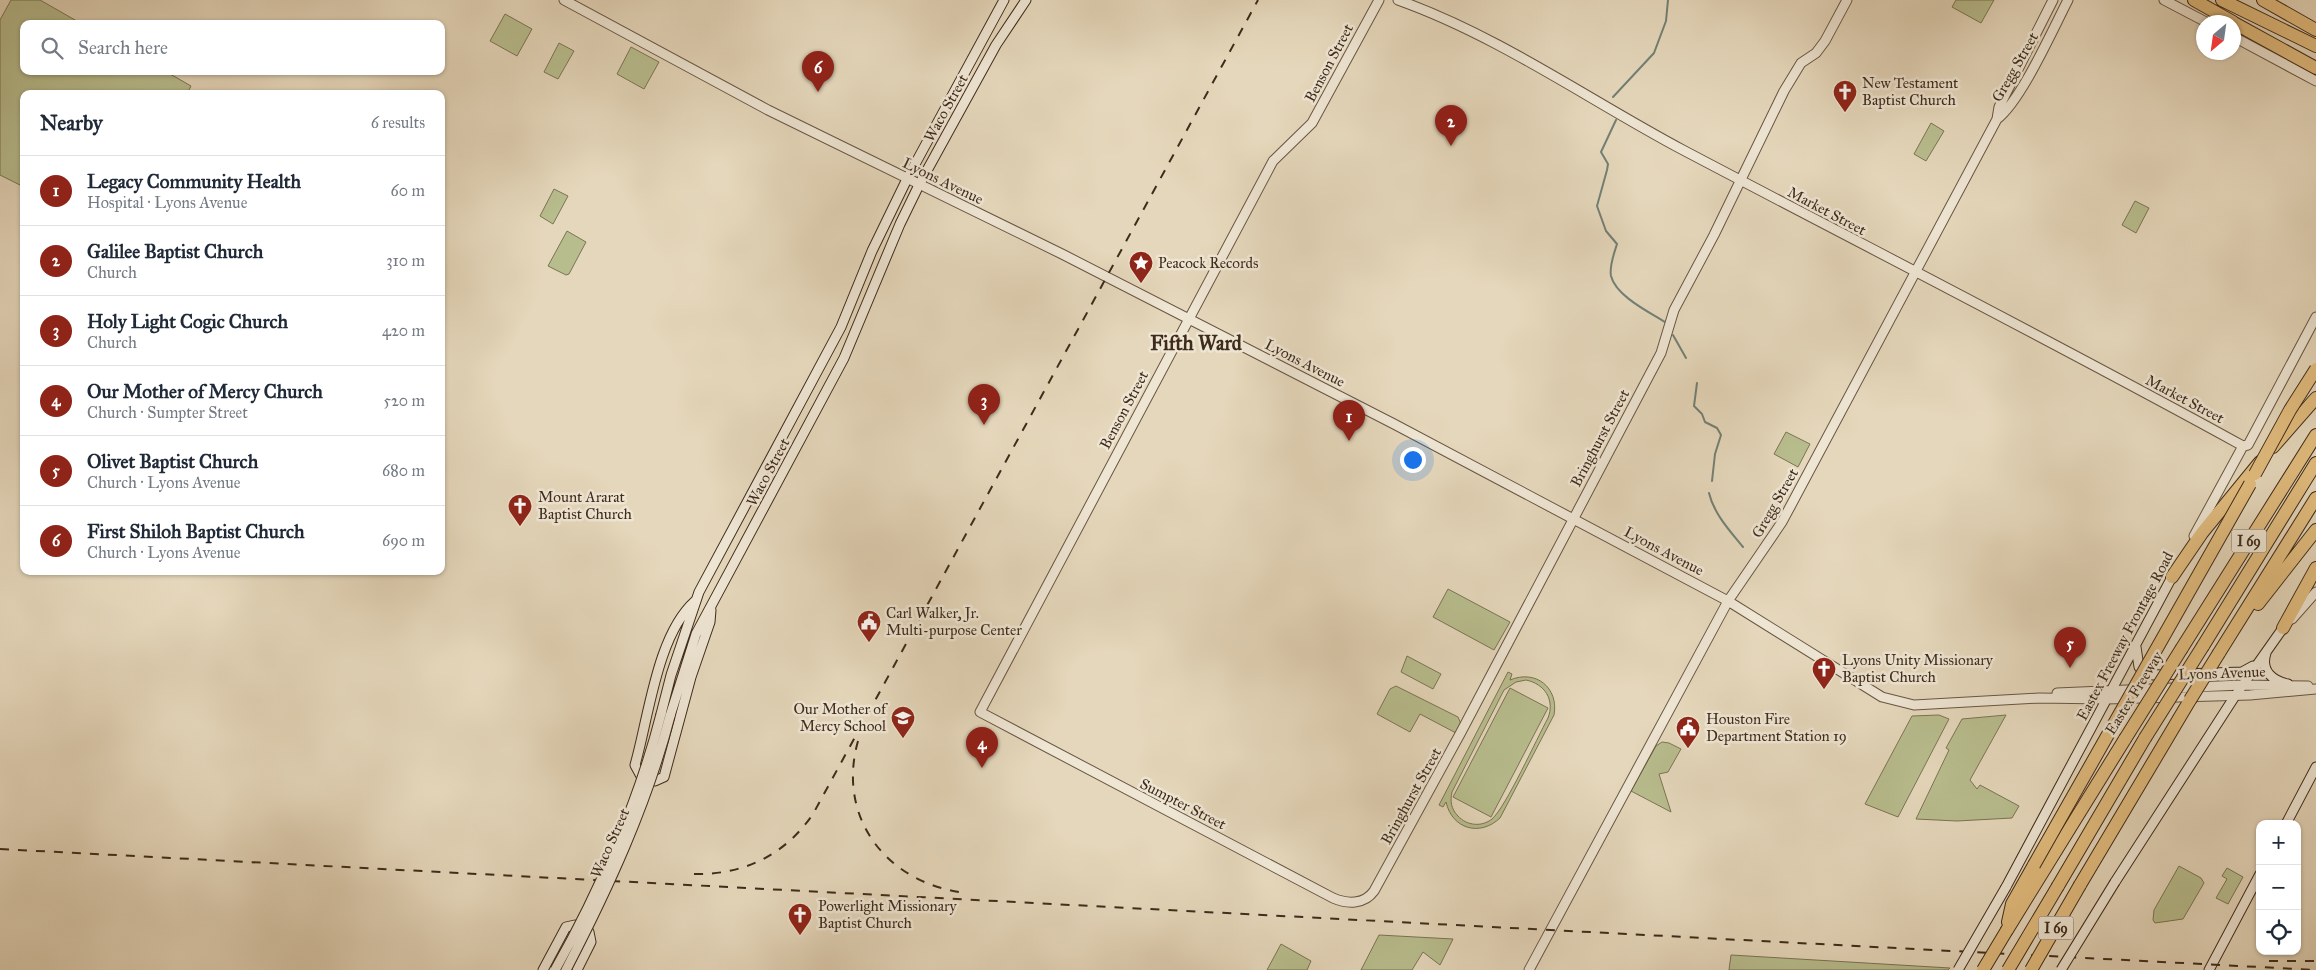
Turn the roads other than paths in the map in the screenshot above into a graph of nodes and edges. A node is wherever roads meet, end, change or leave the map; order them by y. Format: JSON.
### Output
{"nodes":[{"id":1,"x":564,"y":0,"type":"edge"},
{"id":2,"x":1004,"y":0,"type":"edge"},
{"id":3,"x":1026,"y":0,"type":"edge"},
{"id":4,"x":1379,"y":0,"type":"edge"},
{"id":5,"x":1398,"y":0,"type":"edge"},
{"id":6,"x":1847,"y":0,"type":"edge"},
{"id":7,"x":2053,"y":0,"type":"edge"},
{"id":8,"x":2068,"y":0,"type":"edge"},
{"id":9,"x":2164,"y":0,"type":"edge"},
{"id":10,"x":2194,"y":0,"type":"edge"},
{"id":11,"x":2222,"y":0,"type":"edge"},
{"id":12,"x":2264,"y":0,"type":"edge"},
{"id":13,"x":2219,"y":15,"type":"edge"},
{"id":14,"x":2196,"y":17,"type":"edge"},
{"id":15,"x":2316,"y":23,"type":"edge"},
{"id":16,"x":2241,"y":27,"type":"edge"},
{"id":17,"x":2316,"y":30,"type":"edge"},
{"id":18,"x":2241,"y":41,"type":"edge"},
{"id":19,"x":2316,"y":46,"type":"edge"},
{"id":20,"x":2316,"y":68,"type":"edge"},
{"id":21,"x":960,"y":81,"type":"junction"},
{"id":22,"x":2316,"y":81,"type":"edge"},
{"id":23,"x":972,"y":88,"type":"junction"},
{"id":24,"x":1997,"y":119,"type":"junction"},
{"id":25,"x":907,"y":179,"type":"junction"},
{"id":26,"x":1740,"y":180,"type":"junction"},
{"id":27,"x":919,"y":185,"type":"junction"},
{"id":28,"x":1916,"y":272,"type":"junction"},
{"id":29,"x":2316,"y":317,"type":"edge"},
{"id":30,"x":1189,"y":319,"type":"junction"},
{"id":31,"x":2316,"y":369,"type":"edge"},
{"id":32,"x":2316,"y":398,"type":"edge"},
{"id":33,"x":2316,"y":435,"type":"edge"},
{"id":34,"x":2243,"y":446,"type":"junction"},
{"id":35,"x":2316,"y":463,"type":"edge"},
{"id":36,"x":2316,"y":498,"type":"edge"},
{"id":37,"x":1574,"y":520,"type":"junction"},
{"id":38,"x":2316,"y":530,"type":"edge"},
{"id":39,"x":2316,"y":568,"type":"edge"},
{"id":40,"x":2172,"y":576,"type":"junction"},
{"id":41,"x":2316,"y":592,"type":"edge"},
{"id":42,"x":697,"y":599,"type":"junction"},
{"id":43,"x":1728,"y":601,"type":"junction"},
{"id":44,"x":712,"y":605,"type":"junction"},
{"id":45,"x":2283,"y":628,"type":"junction"},
{"id":46,"x":2136,"y":644,"type":"junction"},
{"id":47,"x":2268,"y":649,"type":"junction"},
{"id":48,"x":2219,"y":653,"type":"junction"},
{"id":49,"x":2258,"y":663,"type":"junction"},
{"id":50,"x":2288,"y":684,"type":"junction"},
{"id":51,"x":2242,"y":685,"type":"junction"},
{"id":52,"x":2316,"y":688,"type":"edge"},
{"id":53,"x":2111,"y":690,"type":"junction"},
{"id":54,"x":2235,"y":696,"type":"junction"},
{"id":55,"x":2039,"y":698,"type":"junction"},
{"id":56,"x":2106,"y":700,"type":"junction"},
{"id":57,"x":980,"y":712,"type":"joint"},
{"id":58,"x":666,"y":715,"type":"junction"},
{"id":59,"x":2316,"y":767,"type":"edge"},
{"id":60,"x":2288,"y":820,"type":"edge"},
{"id":61,"x":2256,"y":882,"type":"edge"},
{"id":62,"x":1374,"y":891,"type":"joint"},
{"id":63,"x":2007,"y":930,"type":"junction"},
{"id":64,"x":543,"y":970,"type":"edge"},
{"id":65,"x":555,"y":970,"type":"edge"},
{"id":66,"x":566,"y":970,"type":"edge"},
{"id":67,"x":577,"y":970,"type":"edge"},
{"id":68,"x":1531,"y":970,"type":"edge"},
{"id":69,"x":1958,"y":970,"type":"edge"},
{"id":70,"x":1982,"y":970,"type":"edge"},
{"id":71,"x":2008,"y":970,"type":"edge"},
{"id":72,"x":2031,"y":970,"type":"edge"},
{"id":73,"x":2061,"y":970,"type":"edge"},
{"id":74,"x":2209,"y":970,"type":"edge"}],
"edges":[{"from":1,"to":25,"type":"street","name":"Lyons Avenue"},
{"from":2,"to":21,"type":"street","name":"Waco Street"},
{"from":3,"to":23,"type":"street","name":"Waco Street"},
{"from":4,"to":30,"type":"street","name":"Benson Street"},
{"from":5,"to":26,"type":"street","name":"Market Street"},
{"from":6,"to":26,"type":"street","name":"Bringhurst Street"},
{"from":7,"to":24,"type":"street","name":"Gregg Street"},
{"from":8,"to":24,"type":"street","name":"Gregg Street"},
{"from":9,"to":14,"type":"street"},
{"from":10,"to":13,"type":"highway"},
{"from":11,"to":19,"type":"highway"},
{"from":12,"to":15,"type":"highway"},
{"from":12,"to":17,"type":"highway"},
{"from":16,"to":20,"type":"highway"},
{"from":18,"to":22,"type":"street"},
{"from":21,"to":23,"type":"street"},
{"from":21,"to":25,"type":"street","name":"Waco Street"},
{"from":23,"to":27,"type":"street","name":"Waco Street"},
{"from":24,"to":28,"type":"street","name":"Gregg Street"},
{"from":25,"to":27,"type":"street","name":"Lyons Avenue"},
{"from":25,"to":42,"type":"street","name":"Waco Street"},
{"from":26,"to":28,"type":"street","name":"Market Street"},
{"from":26,"to":37,"type":"street","name":"Bringhurst Street"},
{"from":27,"to":30,"type":"street","name":"Lyons Avenue"},
{"from":27,"to":44,"type":"street","name":"Waco Street"},
{"from":28,"to":34,"type":"street","name":"Market Street"},
{"from":28,"to":43,"type":"street","name":"Gregg Street"},
{"from":29,"to":34,"type":"street","name":"Eastex Freeway Frontage Road"},
{"from":30,"to":37,"type":"street","name":"Lyons Avenue"},
{"from":30,"to":57,"type":"street","name":"Benson Street"},
{"from":31,"to":63,"type":"highway","bridge":true},
{"from":32,"to":40,"type":"highway"},
{"from":33,"to":63,"type":"highway","name":"Eastex Freeway","number":"I 69","bridge":true},
{"from":34,"to":40,"type":"street","name":"Eastex Freeway Frontage Road"},
{"from":35,"to":71,"type":"highway","bridge":true},
{"from":36,"to":48,"type":"highway","number":"I 69"},
{"from":37,"to":43,"type":"street","name":"Lyons Avenue"},
{"from":37,"to":62,"type":"street","name":"Bringhurst Street"},
{"from":38,"to":48,"type":"highway"},
{"from":39,"to":45,"type":"highway"},
{"from":40,"to":46,"type":"street","name":"Eastex Freeway Frontage Road"},
{"from":41,"to":45,"type":"street"},
{"from":42,"to":44,"type":"street"},
{"from":42,"to":58,"type":"street","name":"Waco Street"},
{"from":43,"to":55,"type":"street","name":"Lyons Avenue"},
{"from":43,"to":68,"type":"street","name":"Gregg Street"},
{"from":44,"to":58,"type":"street","name":"Waco Street"},
{"from":45,"to":47,"type":"street"},
{"from":46,"to":49,"type":"street"},
{"from":46,"to":53,"type":"street","name":"Eastex Freeway Frontage Road"},
{"from":47,"to":49,"type":"street"},
{"from":47,"to":50,"type":"street"},
{"from":48,"to":72,"type":"highway","number":"I 69","bridge":true},
{"from":49,"to":51,"type":"street"},
{"from":50,"to":51,"type":"street","name":"Lyons Avenue"},
{"from":50,"to":52,"type":"street","name":"Lyons Avenue"},
{"from":51,"to":53,"type":"street","name":"Lyons Avenue"},
{"from":51,"to":54,"type":"street"},
{"from":52,"to":54,"type":"street","name":"Lyons Avenue"},
{"from":53,"to":55,"type":"street","name":"Lyons Avenue"},
{"from":53,"to":56,"type":"street","name":"Eastex Freeway Frontage Road"},
{"from":54,"to":56,"type":"street","name":"Lyons Avenue"},
{"from":54,"to":73,"type":"street","bridge":true},
{"from":55,"to":56,"type":"street","name":"Lyons Avenue"},
{"from":56,"to":69,"type":"street","name":"Eastex Freeway Frontage Road","bridge":true},
{"from":57,"to":62,"type":"street","name":"Sumpter Street"},
{"from":58,"to":65,"type":"street","name":"Waco Street","bridge":true},
{"from":58,"to":66,"type":"street","name":"Waco Street","bridge":true},
{"from":59,"to":60,"type":"street"},
{"from":61,"to":74,"type":"street"},
{"from":63,"to":70,"type":"highway","name":"Eastex Freeway","number":"I 69","bridge":true},
{"from":64,"to":67,"type":"street"}]}
